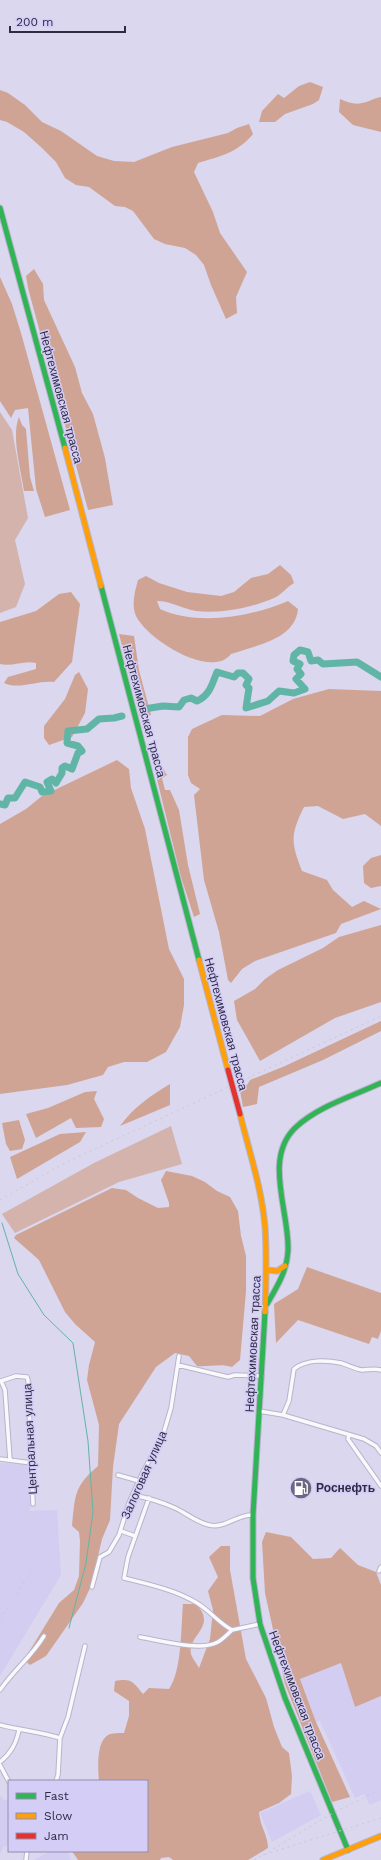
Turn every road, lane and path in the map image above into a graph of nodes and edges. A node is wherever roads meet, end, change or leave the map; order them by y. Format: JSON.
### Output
{"nodes":[{"id":1,"x":0,"y":208,"type":"edge"},
{"id":2,"x":381,"y":1083,"type":"edge"},
{"id":3,"x":286,"y":1265,"type":"junction"},
{"id":4,"x":267,"y":1270,"type":"junction"},
{"id":5,"x":266,"y":1310,"type":"junction"},
{"id":6,"x":179,"y":1356,"type":"dead end"},
{"id":7,"x":178,"y":1365,"type":"junction"},
{"id":8,"x":381,"y":1370,"type":"edge"},
{"id":9,"x":262,"y":1376,"type":"junction"},
{"id":10,"x":0,"y":1381,"type":"edge"},
{"id":11,"x":259,"y":1411,"type":"junction"},
{"id":12,"x":0,"y":1412,"type":"edge"},
{"id":13,"x":6,"y":1412,"type":"junction"},
{"id":14,"x":283,"y":1415,"type":"junction"},
{"id":15,"x":349,"y":1435,"type":"junction"},
{"id":16,"x":381,"y":1453,"type":"edge"},
{"id":17,"x":0,"y":1460,"type":"edge"},
{"id":18,"x":10,"y":1460,"type":"junction"},
{"id":19,"x":32,"y":1463,"type":"junction"},
{"id":20,"x":118,"y":1475,"type":"dead end"},
{"id":21,"x":139,"y":1481,"type":"junction"},
{"id":22,"x":381,"y":1486,"type":"edge"},
{"id":23,"x":133,"y":1495,"type":"junction"},
{"id":24,"x":149,"y":1498,"type":"junction"},
{"id":25,"x":33,"y":1504,"type":"dead end"},
{"id":26,"x":253,"y":1515,"type":"junction"},
{"id":27,"x":121,"y":1531,"type":"junction"},
{"id":28,"x":135,"y":1536,"type":"junction"},
{"id":29,"x":92,"y":1587,"type":"dead end"},
{"id":30,"x":260,"y":1624,"type":"junction"},
{"id":31,"x":232,"y":1630,"type":"junction"},
{"id":32,"x":44,"y":1636,"type":"dead end"},
{"id":33,"x":140,"y":1637,"type":"dead end"},
{"id":34,"x":86,"y":1646,"type":"dead end"},
{"id":35,"x":0,"y":1690,"type":"edge"},
{"id":36,"x":0,"y":1725,"type":"edge"},
{"id":37,"x":19,"y":1730,"type":"junction"},
{"id":38,"x":60,"y":1738,"type":"junction"},
{"id":39,"x":0,"y":1764,"type":"edge"},
{"id":40,"x":8,"y":1780,"type":"edge"},
{"id":41,"x":56,"y":1780,"type":"edge"},
{"id":42,"x":381,"y":1836,"type":"edge"},
{"id":43,"x":348,"y":1850,"type":"junction"},
{"id":44,"x":323,"y":1860,"type":"edge"}],
"edges":[{"from":1,"to":4,"type":"main road","name":"Нефтехимовская трасса","bridge":true},
{"from":2,"to":3,"type":"main road"},
{"from":3,"to":4,"type":"main road"},
{"from":3,"to":5,"type":"main road"},
{"from":4,"to":5,"type":"main road","name":"Нефтехимовская трасса"},
{"from":5,"to":9,"type":"main road","name":"Нефтехимовская трасса"},
{"from":6,"to":7,"type":"street","name":"Залоговая улица"},
{"from":7,"to":9,"type":"street"},
{"from":7,"to":21,"type":"street","name":"Залоговая улица"},
{"from":8,"to":14,"type":"street"},
{"from":9,"to":11,"type":"main road","name":"Нефтехимовская трасса"},
{"from":10,"to":13,"type":"street"},
{"from":10,"to":19,"type":"street","name":"Центральная улица"},
{"from":11,"to":14,"type":"street"},
{"from":11,"to":26,"type":"main road","name":"Нефтехимовская трасса"},
{"from":12,"to":13,"type":"street"},
{"from":13,"to":18,"type":"street"},
{"from":14,"to":15,"type":"street"},
{"from":15,"to":16,"type":"street"},
{"from":15,"to":22,"type":"street"},
{"from":17,"to":18,"type":"street"},
{"from":18,"to":19,"type":"street"},
{"from":19,"to":25,"type":"street","name":"Центральная улица"},
{"from":20,"to":21,"type":"street"},
{"from":21,"to":23,"type":"street","name":"Залоговая улица"},
{"from":23,"to":24,"type":"street"},
{"from":23,"to":27,"type":"street","name":"Залоговая улица"},
{"from":24,"to":26,"type":"street"},
{"from":24,"to":28,"type":"street"},
{"from":26,"to":30,"type":"main road","name":"Нефтехимовская трасса"},
{"from":27,"to":28,"type":"street"},
{"from":27,"to":29,"type":"street","name":"Залоговая улица"},
{"from":28,"to":31,"type":"street"},
{"from":30,"to":31,"type":"street"},
{"from":30,"to":43,"type":"main road","name":"Нефтехимовская трасса"},
{"from":31,"to":33,"type":"street"},
{"from":32,"to":35,"type":"street"},
{"from":34,"to":38,"type":"street"},
{"from":36,"to":37,"type":"street"},
{"from":37,"to":38,"type":"street"},
{"from":37,"to":39,"type":"street"},
{"from":38,"to":41,"type":"street"},
{"from":39,"to":40,"type":"street"},
{"from":42,"to":43,"type":"main road"},
{"from":43,"to":44,"type":"main road"}]}
